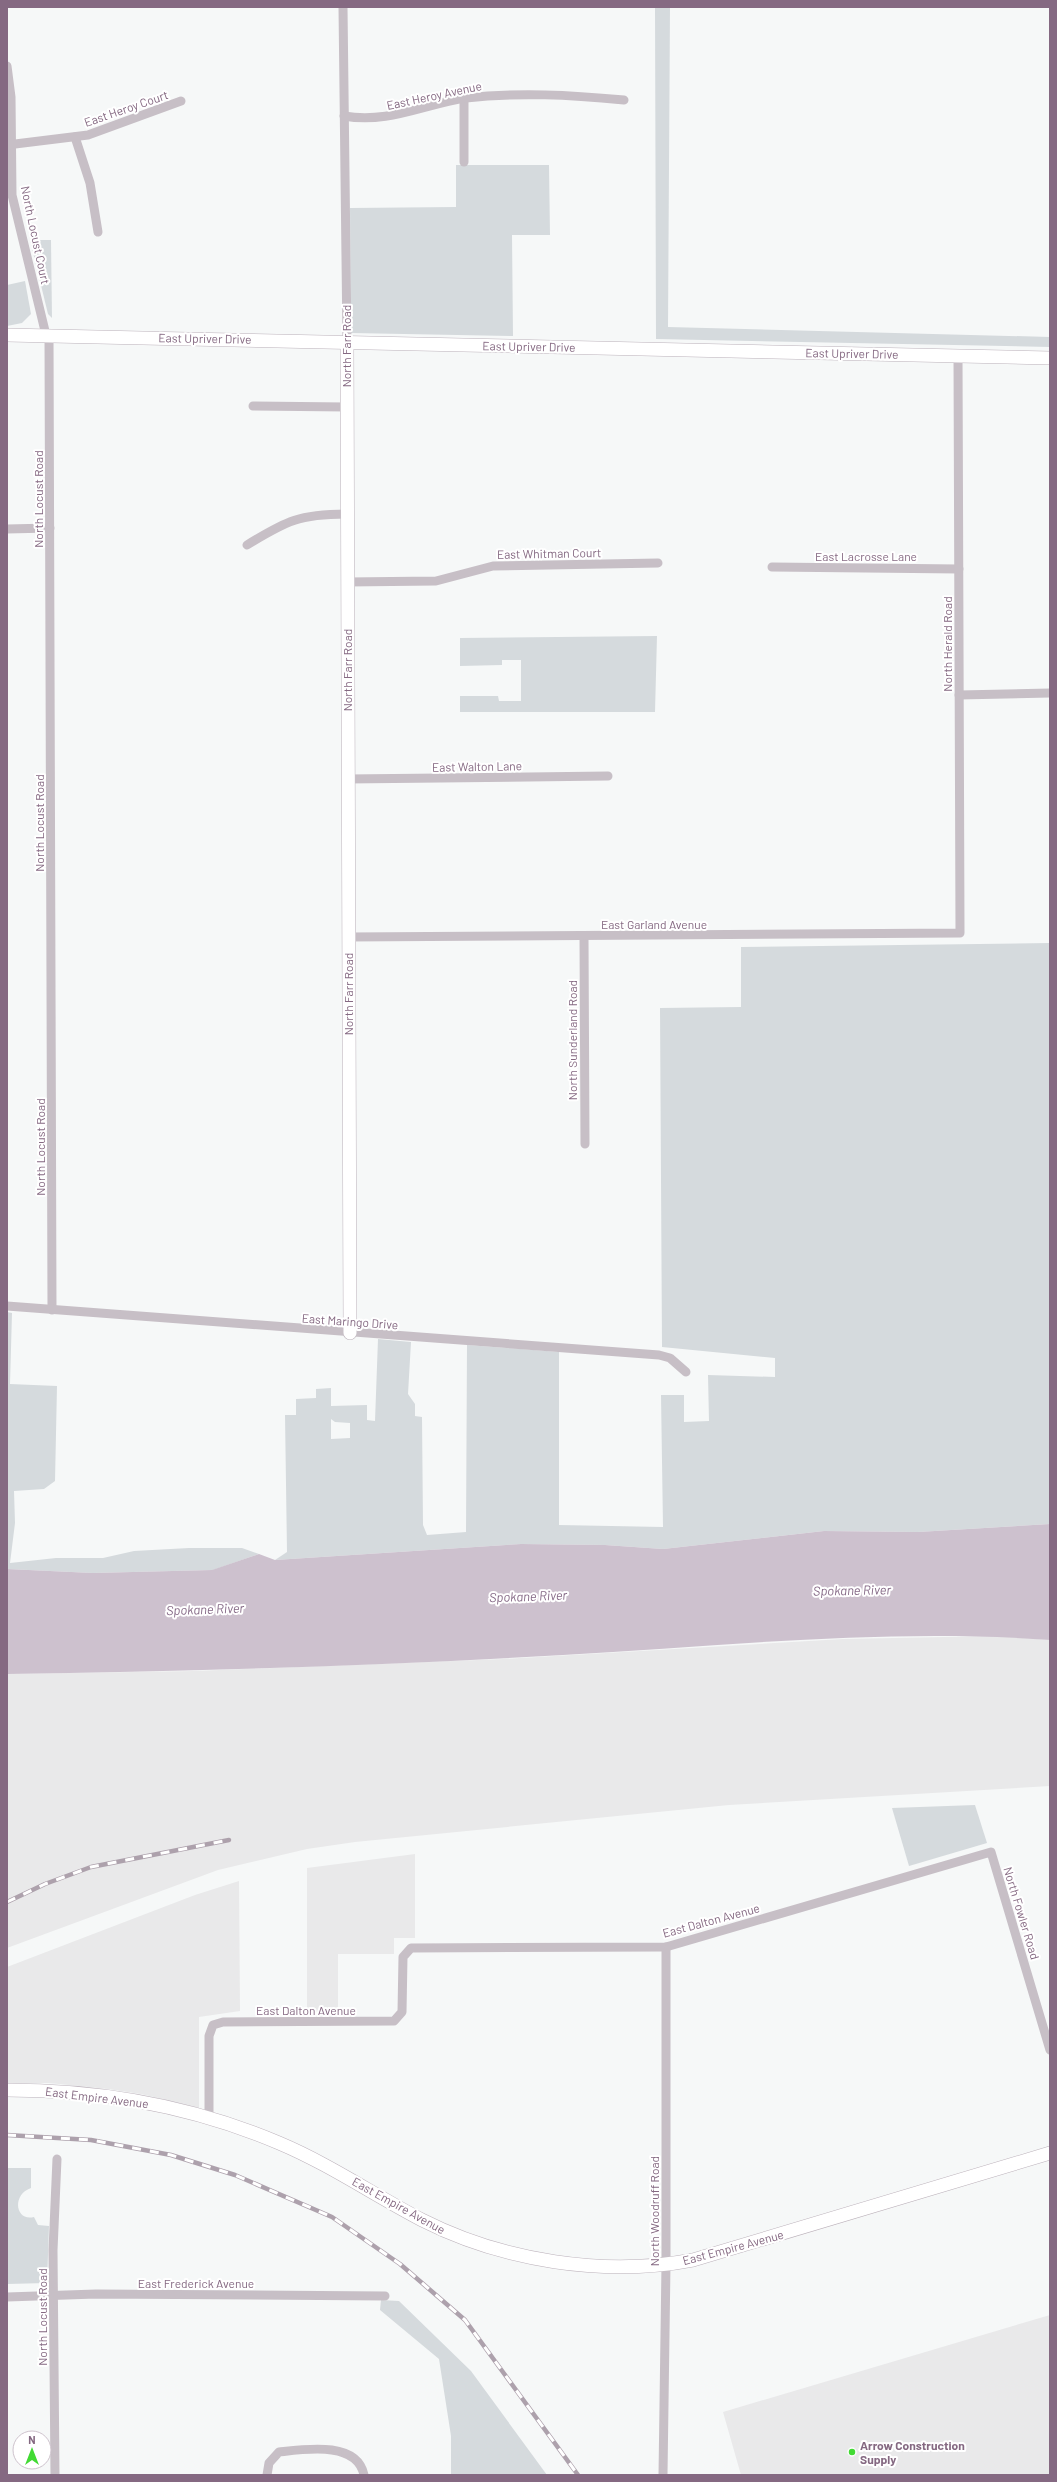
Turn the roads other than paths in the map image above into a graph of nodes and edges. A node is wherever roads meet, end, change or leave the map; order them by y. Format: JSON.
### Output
{"nodes":[{"id":1,"x":343,"y":7,"type":"edge"},
{"id":2,"x":7,"y":66,"type":"edge"},
{"id":3,"x":464,"y":99,"type":"junction"},
{"id":4,"x":624,"y":100,"type":"dead end"},
{"id":5,"x":181,"y":101,"type":"dead end"},
{"id":6,"x":344,"y":116,"type":"junction"},
{"id":7,"x":75,"y":137,"type":"junction"},
{"id":8,"x":9,"y":145,"type":"edge"},
{"id":9,"x":464,"y":162,"type":"dead end"},
{"id":10,"x":98,"y":232,"type":"dead end"},
{"id":11,"x":7,"y":335,"type":"edge"},
{"id":12,"x":48,"y":335,"type":"junction"},
{"id":13,"x":346,"y":341,"type":"junction"},
{"id":14,"x":958,"y":356,"type":"junction"},
{"id":15,"x":1050,"y":358,"type":"edge"},
{"id":16,"x":253,"y":406,"type":"dead end"},
{"id":17,"x":346,"y":408,"type":"junction"},
{"id":18,"x":346,"y":514,"type":"junction"},
{"id":19,"x":50,"y":528,"type":"junction"},
{"id":20,"x":7,"y":529,"type":"edge"},
{"id":21,"x":247,"y":545,"type":"dead end"},
{"id":22,"x":658,"y":563,"type":"dead end"},
{"id":23,"x":772,"y":567,"type":"dead end"},
{"id":24,"x":959,"y":569,"type":"junction"},
{"id":25,"x":347,"y":582,"type":"junction"},
{"id":26,"x":1050,"y":693,"type":"edge"},
{"id":27,"x":959,"y":695,"type":"junction"},
{"id":28,"x":608,"y":776,"type":"dead end"},
{"id":29,"x":347,"y":779,"type":"junction"},
{"id":30,"x":960,"y":933,"type":"joint"},
{"id":31,"x":584,"y":936,"type":"junction"},
{"id":32,"x":348,"y":937,"type":"junction"},
{"id":33,"x":585,"y":1144,"type":"dead end"},
{"id":34,"x":7,"y":1306,"type":"edge"},
{"id":35,"x":52,"y":1310,"type":"junction"},
{"id":36,"x":350,"y":1334,"type":"junction"},
{"id":37,"x":686,"y":1372,"type":"dead end"},
{"id":38,"x":991,"y":1852,"type":"joint"},
{"id":39,"x":666,"y":1946,"type":"junction"},
{"id":40,"x":1050,"y":2050,"type":"edge"},
{"id":41,"x":7,"y":2090,"type":"edge"},
{"id":42,"x":209,"y":2118,"type":"junction"},
{"id":43,"x":1050,"y":2153,"type":"edge"},
{"id":44,"x":56,"y":2159,"type":"dead end"},
{"id":45,"x":666,"y":2264,"type":"junction"},
{"id":46,"x":385,"y":2296,"type":"dead end"},
{"id":47,"x":7,"y":2297,"type":"edge"},
{"id":48,"x":54,"y":2297,"type":"junction"},
{"id":49,"x":54,"y":2475,"type":"edge"},
{"id":50,"x":267,"y":2475,"type":"edge"},
{"id":51,"x":364,"y":2475,"type":"edge"},
{"id":52,"x":663,"y":2475,"type":"edge"}],
"edges":[{"from":1,"to":6,"type":"street","name":"North Farr Road"},
{"from":2,"to":8,"type":"street","name":"North Locust Court"},
{"from":3,"to":4,"type":"street","name":"East Heroy Avenue"},
{"from":3,"to":6,"type":"street","name":"East Heroy Avenue"},
{"from":3,"to":9,"type":"street"},
{"from":5,"to":7,"type":"street","name":"East Heroy Court"},
{"from":6,"to":13,"type":"street","name":"North Farr Road"},
{"from":7,"to":8,"type":"street","name":"East Heroy Court"},
{"from":7,"to":10,"type":"street"},
{"from":8,"to":12,"type":"street","name":"North Locust Court"},
{"from":11,"to":12,"type":"street","name":"East Upriver Drive"},
{"from":12,"to":13,"type":"street","name":"East Upriver Drive"},
{"from":12,"to":19,"type":"street","name":"North Locust Road"},
{"from":13,"to":14,"type":"street","name":"East Upriver Drive"},
{"from":13,"to":17,"type":"street","name":"North Farr Road"},
{"from":14,"to":15,"type":"street","name":"East Upriver Drive"},
{"from":14,"to":24,"type":"street","name":"North Herald Road"},
{"from":16,"to":17,"type":"street"},
{"from":17,"to":18,"type":"street","name":"North Farr Road"},
{"from":18,"to":21,"type":"street"},
{"from":18,"to":25,"type":"street","name":"North Farr Road"},
{"from":19,"to":20,"type":"street"},
{"from":19,"to":35,"type":"street","name":"North Locust Road"},
{"from":22,"to":25,"type":"street","name":"East Whitman Court"},
{"from":23,"to":24,"type":"street","name":"East Lacrosse Lane"},
{"from":24,"to":27,"type":"street","name":"North Herald Road"},
{"from":25,"to":29,"type":"street","name":"North Farr Road"},
{"from":26,"to":27,"type":"street"},
{"from":27,"to":30,"type":"street","name":"North Herald Road"},
{"from":28,"to":29,"type":"street","name":"East Walton Lane"},
{"from":29,"to":32,"type":"street","name":"North Farr Road"},
{"from":30,"to":31,"type":"street","name":"East Garland Avenue"},
{"from":31,"to":32,"type":"street","name":"East Garland Avenue"},
{"from":31,"to":33,"type":"street","name":"North Sunderland Road"},
{"from":32,"to":36,"type":"street","name":"North Farr Road"},
{"from":34,"to":35,"type":"street","name":"East Maringo Drive"},
{"from":35,"to":36,"type":"street","name":"East Maringo Drive"},
{"from":36,"to":37,"type":"street","name":"East Maringo Drive"},
{"from":38,"to":39,"type":"street","name":"East Dalton Avenue"},
{"from":38,"to":40,"type":"street","name":"North Fowler Road"},
{"from":39,"to":42,"type":"street","name":"East Dalton Avenue"},
{"from":39,"to":45,"type":"street","name":"North Woodruff Road"},
{"from":41,"to":42,"type":"street","name":"East Empire Avenue"},
{"from":42,"to":45,"type":"street","name":"East Empire Avenue"},
{"from":43,"to":45,"type":"street","name":"East Empire Avenue"},
{"from":44,"to":48,"type":"street","name":"North Locust Road"},
{"from":45,"to":52,"type":"street","name":"North Woodruff Road"},
{"from":46,"to":48,"type":"street","name":"East Frederick Avenue"},
{"from":47,"to":48,"type":"street","name":"East Frederick Avenue"},
{"from":48,"to":49,"type":"street","name":"North Locust Road"},
{"from":50,"to":51,"type":"street"}]}
